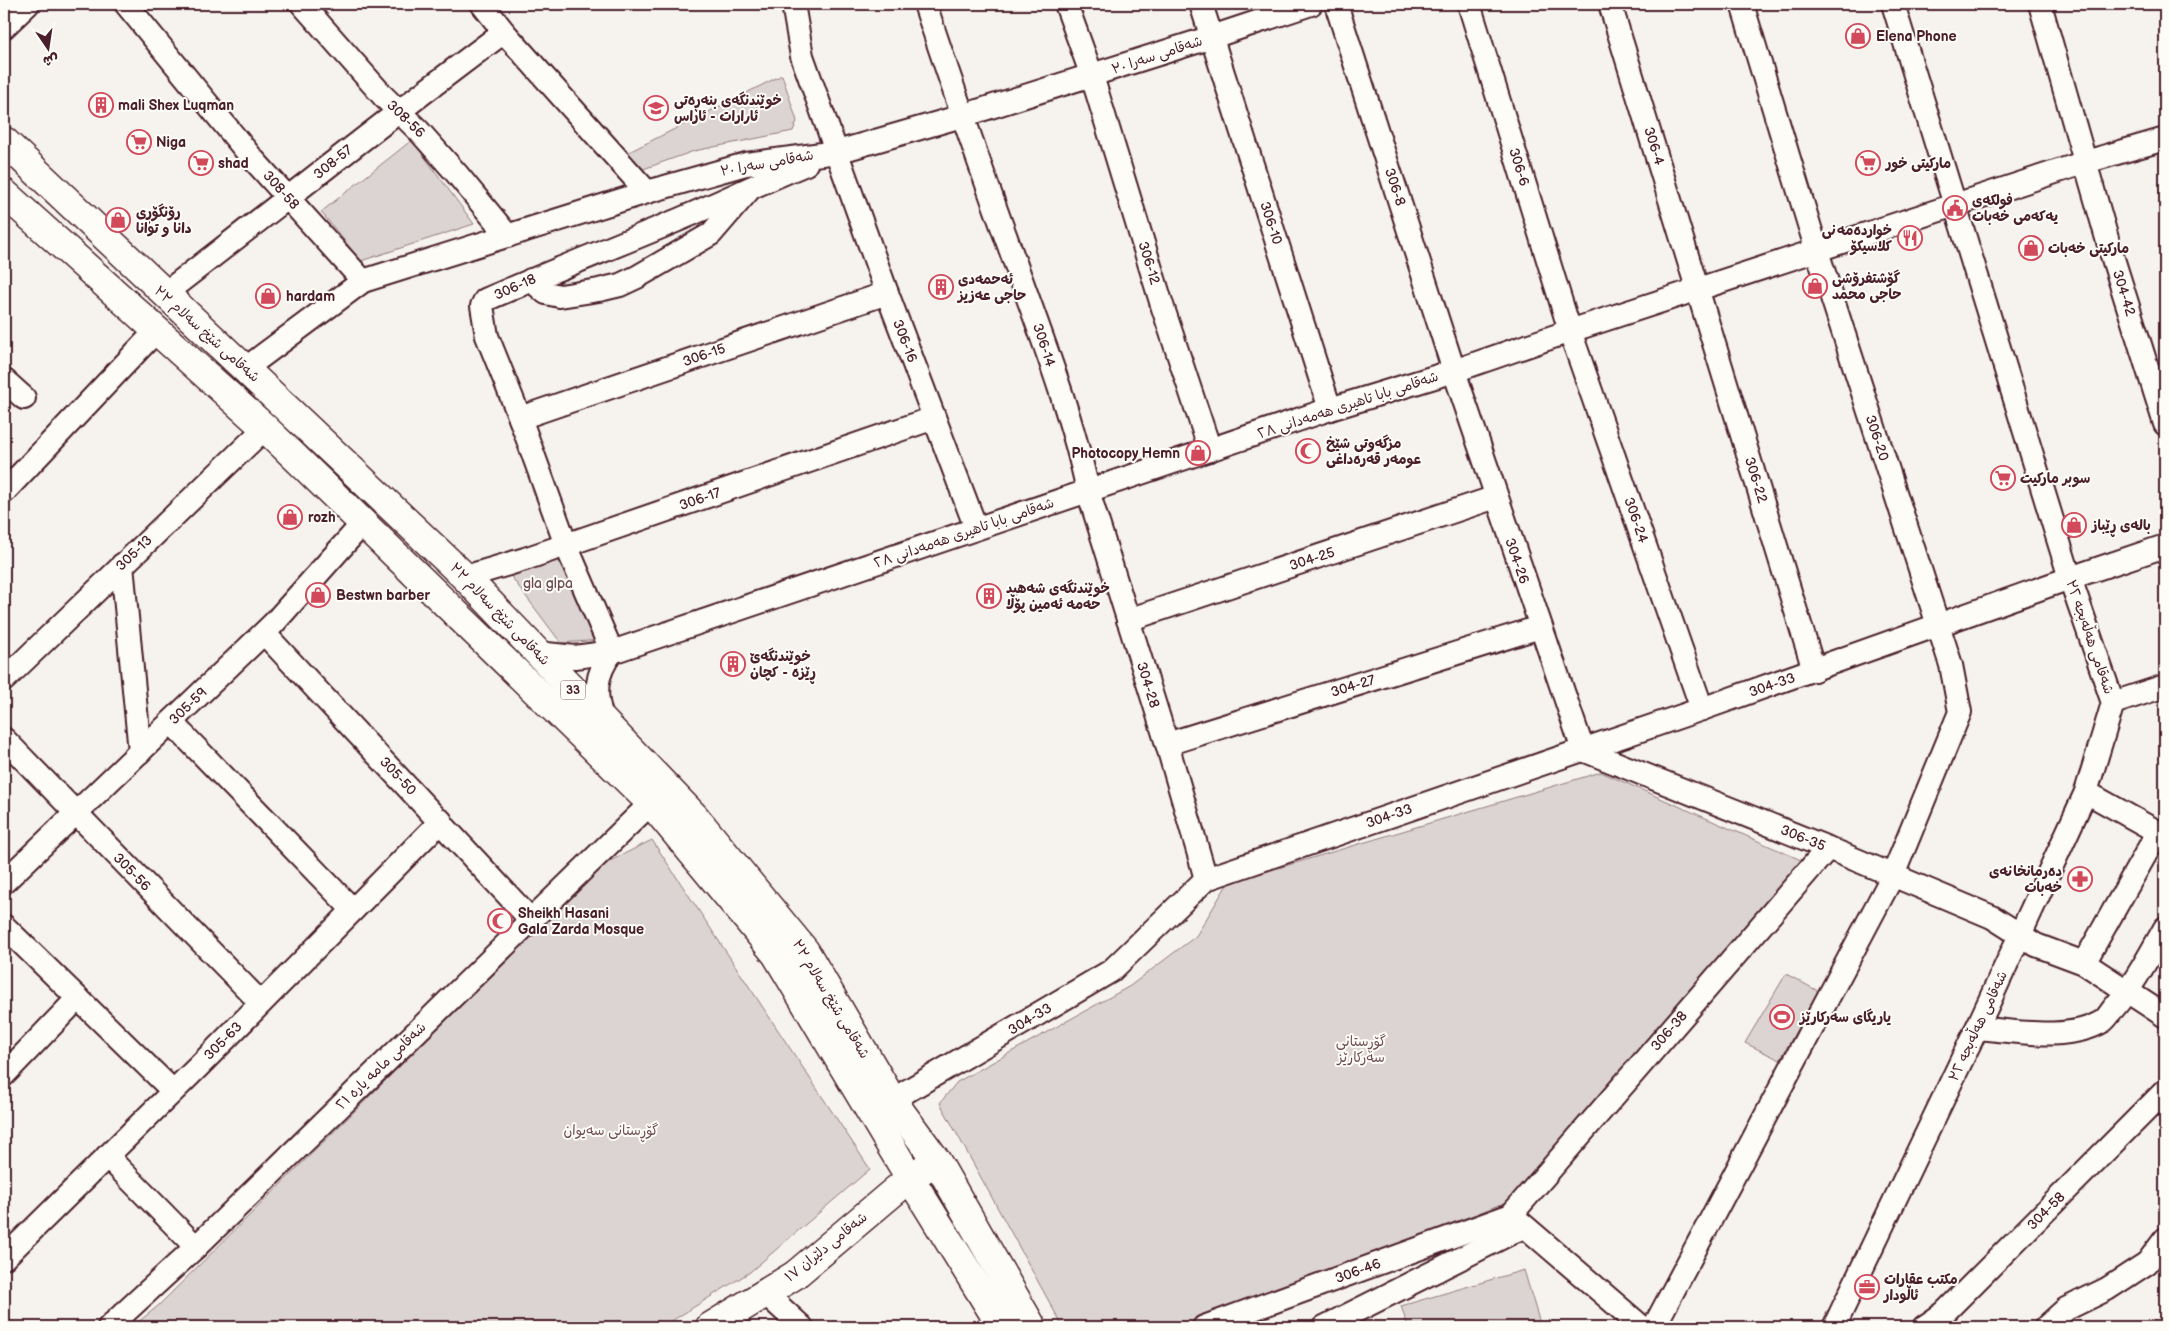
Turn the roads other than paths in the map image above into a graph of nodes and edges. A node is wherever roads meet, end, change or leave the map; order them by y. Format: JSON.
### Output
{"nodes":[{"id":1,"x":28,"y":4,"type":"edge"},
{"id":2,"x":126,"y":4,"type":"edge"},
{"id":3,"x":302,"y":4,"type":"edge"},
{"id":4,"x":482,"y":4,"type":"edge"},
{"id":5,"x":793,"y":4,"type":"edge"},
{"id":6,"x":925,"y":4,"type":"edge"},
{"id":7,"x":1066,"y":4,"type":"edge"},
{"id":8,"x":1201,"y":4,"type":"edge"},
{"id":9,"x":1311,"y":4,"type":"edge"},
{"id":10,"x":1336,"y":4,"type":"edge"},
{"id":11,"x":1469,"y":4,"type":"edge"},
{"id":12,"x":1610,"y":4,"type":"edge"},
{"id":13,"x":1742,"y":4,"type":"edge"},
{"id":14,"x":1893,"y":4,"type":"edge"},
{"id":15,"x":2040,"y":4,"type":"edge"},
{"id":16,"x":4,"y":26,"type":"edge"},
{"id":17,"x":504,"y":32,"type":"junction"},
{"id":18,"x":1212,"y":38,"type":"junction"},
{"id":19,"x":1092,"y":76,"type":"junction"},
{"id":20,"x":398,"y":110,"type":"junction"},
{"id":21,"x":962,"y":116,"type":"junction"},
{"id":22,"x":2165,"y":139,"type":"edge"},
{"id":23,"x":4,"y":141,"type":"edge"},
{"id":24,"x":837,"y":152,"type":"junction"},
{"id":25,"x":2086,"y":162,"type":"junction"},
{"id":26,"x":752,"y":186,"type":"junction"},
{"id":27,"x":648,"y":192,"type":"junction"},
{"id":28,"x":4,"y":193,"type":"edge"},
{"id":29,"x":289,"y":198,"type":"junction"},
{"id":30,"x":1954,"y":205,"type":"junction"},
{"id":31,"x":508,"y":236,"type":"junction"},
{"id":32,"x":1817,"y":250,"type":"junction"},
{"id":33,"x":531,"y":280,"type":"junction"},
{"id":34,"x":363,"y":281,"type":"junction"},
{"id":35,"x":1698,"y":289,"type":"junction"},
{"id":36,"x":887,"y":293,"type":"junction"},
{"id":37,"x":164,"y":294,"type":"junction"},
{"id":38,"x":157,"y":330,"type":"junction"},
{"id":39,"x":1570,"y":331,"type":"junction"},
{"id":40,"x":246,"y":368,"type":"junction"},
{"id":41,"x":1454,"y":371,"type":"junction"},
{"id":42,"x":4,"y":380,"type":"edge"},
{"id":43,"x":2160,"y":387,"type":"edge"},
{"id":44,"x":24,"y":398,"type":"dead end"},
{"id":45,"x":1330,"y":409,"type":"junction"},
{"id":46,"x":520,"y":418,"type":"junction"},
{"id":47,"x":934,"y":418,"type":"junction"},
{"id":48,"x":2165,"y":424,"type":"edge"},
{"id":49,"x":266,"y":428,"type":"junction"},
{"id":50,"x":1210,"y":450,"type":"junction"},
{"id":51,"x":1088,"y":491,"type":"junction"},
{"id":52,"x":4,"y":492,"type":"edge"},
{"id":53,"x":1496,"y":497,"type":"junction"},
{"id":54,"x":364,"y":522,"type":"junction"},
{"id":55,"x":976,"y":528,"type":"junction"},
{"id":56,"x":566,"y":545,"type":"junction"},
{"id":57,"x":2165,"y":546,"type":"edge"},
{"id":58,"x":122,"y":565,"type":"junction"},
{"id":59,"x":464,"y":576,"type":"junction"},
{"id":60,"x":2070,"y":578,"type":"junction"},
{"id":61,"x":422,"y":579,"type":"junction"},
{"id":62,"x":458,"y":614,"type":"junction"},
{"id":63,"x":1128,"y":620,"type":"junction"},
{"id":64,"x":1937,"y":625,"type":"junction"},
{"id":65,"x":1540,"y":628,"type":"junction"},
{"id":66,"x":264,"y":632,"type":"junction"},
{"id":67,"x":612,"y":652,"type":"junction"},
{"id":68,"x":538,"y":653,"type":"junction"},
{"id":69,"x":1814,"y":670,"type":"junction"},
{"id":70,"x":6,"y":674,"type":"edge"},
{"id":71,"x":2165,"y":686,"type":"edge"},
{"id":72,"x":2113,"y":703,"type":"junction"},
{"id":73,"x":1702,"y":709,"type":"junction"},
{"id":74,"x":171,"y":722,"type":"junction"},
{"id":75,"x":604,"y":722,"type":"junction"},
{"id":76,"x":4,"y":739,"type":"edge"},
{"id":77,"x":1167,"y":744,"type":"junction"},
{"id":78,"x":1582,"y":750,"type":"junction"},
{"id":79,"x":140,"y":752,"type":"junction"},
{"id":80,"x":2086,"y":792,"type":"junction"},
{"id":81,"x":651,"y":803,"type":"junction"},
{"id":82,"x":75,"y":814,"type":"junction"},
{"id":83,"x":441,"y":822,"type":"junction"},
{"id":84,"x":2162,"y":834,"type":"edge"},
{"id":85,"x":1828,"y":848,"type":"junction"},
{"id":86,"x":1893,"y":875,"type":"junction"},
{"id":87,"x":1206,"y":879,"type":"junction"},
{"id":88,"x":4,"y":882,"type":"edge"},
{"id":89,"x":353,"y":910,"type":"junction"},
{"id":90,"x":532,"y":920,"type":"junction"},
{"id":91,"x":4,"y":926,"type":"edge"},
{"id":92,"x":2165,"y":928,"type":"edge"},
{"id":93,"x":2020,"y":935,"type":"junction"},
{"id":94,"x":2084,"y":963,"type":"junction"},
{"id":95,"x":2128,"y":992,"type":"junction"},
{"id":96,"x":78,"y":998,"type":"junction"},
{"id":97,"x":261,"y":1003,"type":"junction"},
{"id":98,"x":2165,"y":1016,"type":"edge"},
{"id":99,"x":1978,"y":1028,"type":"junction"},
{"id":100,"x":4,"y":1075,"type":"edge"},
{"id":101,"x":173,"y":1091,"type":"junction"},
{"id":102,"x":2165,"y":1091,"type":"edge"},
{"id":103,"x":892,"y":1100,"type":"junction"},
{"id":104,"x":108,"y":1156,"type":"junction"},
{"id":105,"x":936,"y":1160,"type":"junction"},
{"id":106,"x":910,"y":1178,"type":"junction"},
{"id":107,"x":1517,"y":1221,"type":"junction"},
{"id":108,"x":2165,"y":1239,"type":"edge"},
{"id":109,"x":196,"y":1247,"type":"junction"},
{"id":110,"x":4,"y":1258,"type":"edge"},
{"id":111,"x":765,"y":1293,"type":"junction"},
{"id":112,"x":109,"y":1327,"type":"edge"},
{"id":113,"x":710,"y":1327,"type":"edge"},
{"id":114,"x":802,"y":1327,"type":"edge"},
{"id":115,"x":1002,"y":1327,"type":"edge"},
{"id":116,"x":1032,"y":1327,"type":"edge"},
{"id":117,"x":1204,"y":1327,"type":"edge"},
{"id":118,"x":1324,"y":1327,"type":"edge"},
{"id":119,"x":1642,"y":1327,"type":"edge"},
{"id":120,"x":1654,"y":1327,"type":"edge"},
{"id":121,"x":1834,"y":1327,"type":"edge"},
{"id":122,"x":1924,"y":1327,"type":"edge"},
{"id":123,"x":2046,"y":1327,"type":"edge"}],
"edges":[{"from":1,"to":16,"type":"street"},
{"from":2,"to":29,"type":"street","name":"308-58"},
{"from":3,"to":20,"type":"street","name":"308-56"},
{"from":4,"to":17,"type":"street"},
{"from":5,"to":24,"type":"street","name":"306-16"},
{"from":6,"to":21,"type":"street","name":"306-14"},
{"from":7,"to":19,"type":"street","name":"306-12"},
{"from":8,"to":18,"type":"street","name":"306-10"},
{"from":9,"to":18,"type":"street","name":"شەقامی سەرا ٣٠"},
{"from":10,"to":41,"type":"street","name":"306-8"},
{"from":11,"to":39,"type":"street","name":"306-6"},
{"from":12,"to":35,"type":"street","name":"306-4"},
{"from":13,"to":32,"type":"street","name":"306-20"},
{"from":14,"to":30,"type":"street","name":"شەقامی هەڵەبجە ٣٢"},
{"from":15,"to":25,"type":"street","name":"304-42"},
{"from":17,"to":20,"type":"street","name":"308-57"},
{"from":17,"to":27,"type":"street"},
{"from":18,"to":19,"type":"street","name":"شەقامی سەرا ٣٠"},
{"from":18,"to":45,"type":"street","name":"306-10"},
{"from":19,"to":21,"type":"street","name":"شەقامی سەرا ٣٠"},
{"from":19,"to":50,"type":"street","name":"306-12"},
{"from":20,"to":29,"type":"street","name":"308-57"},
{"from":20,"to":31,"type":"street","name":"308-56"},
{"from":21,"to":24,"type":"street","name":"شەقامی سەرا ٣٠"},
{"from":21,"to":51,"type":"street","name":"306-14"},
{"from":22,"to":25,"type":"street","name":"شەقامی بابا تاهیری هەمەدانی ٢٨"},
{"from":23,"to":37,"type":"main road","name":"شەقامی شێخ سەلام ٣٣","number":"33"},
{"from":24,"to":26,"type":"street","name":"306-18"},
{"from":24,"to":27,"type":"street","name":"شەقامی سەرا ٣٠"},
{"from":24,"to":36,"type":"street","name":"306-16"},
{"from":25,"to":30,"type":"street","name":"شەقامی بابا تاهیری هەمەدانی ٢٨"},
{"from":25,"to":43,"type":"street","name":"304-42"},
{"from":26,"to":33,"type":"street","name":"306-18"},
{"from":26,"to":33,"type":"street"},
{"from":27,"to":31,"type":"street","name":"شەقامی سەرا ٣٠"},
{"from":28,"to":38,"type":"main road","name":"شەقامی شێخ سەلام ٣٣","number":"33"},
{"from":29,"to":34,"type":"street","name":"308-58"},
{"from":29,"to":37,"type":"street","name":"308-57"},
{"from":30,"to":32,"type":"street","name":"شەقامی بابا تاهیری هەمەدانی ٢٨"},
{"from":30,"to":60,"type":"street","name":"شەقامی هەڵەبجە ٣٢"},
{"from":31,"to":34,"type":"street","name":"شەقامی سەرا ٣٠"},
{"from":32,"to":35,"type":"street","name":"شەقامی بابا تاهیری هەمەدانی ٢٨"},
{"from":32,"to":64,"type":"street","name":"306-20"},
{"from":33,"to":46,"type":"street","name":"306-18"},
{"from":34,"to":40,"type":"street","name":"شەقامی سەرا ٣٠"},
{"from":35,"to":39,"type":"street","name":"شەقامی بابا تاهیری هەمەدانی ٢٨"},
{"from":35,"to":69,"type":"street","name":"306-22"},
{"from":36,"to":46,"type":"street","name":"306-15"},
{"from":36,"to":47,"type":"street","name":"306-16"},
{"from":37,"to":40,"type":"main road","name":"شەقامی شێخ سەلام ٣٣","number":"33"},
{"from":38,"to":49,"type":"main road","name":"شەقامی شێخ سەلام ٣٣","number":"33"},
{"from":38,"to":52,"type":"street"},
{"from":39,"to":41,"type":"street","name":"شەقامی بابا تاهیری هەمەدانی ٢٨"},
{"from":39,"to":73,"type":"street","name":"306-24"},
{"from":40,"to":59,"type":"main road","name":"شەقامی شێخ سەلام ٣٣","number":"33"},
{"from":41,"to":45,"type":"street","name":"شەقامی بابا تاهیری هەمەدانی ٢٨"},
{"from":41,"to":53,"type":"street","name":"304-26"},
{"from":42,"to":44,"type":"street"},
{"from":43,"to":48,"type":"street","name":"304-42"},
{"from":45,"to":50,"type":"street","name":"شەقامی بابا تاهیری هەمەدانی ٢٨"},
{"from":46,"to":56,"type":"street","name":"306-18"},
{"from":47,"to":55,"type":"street","name":"306-16"},
{"from":47,"to":56,"type":"street","name":"306-17"},
{"from":49,"to":54,"type":"main road","name":"شەقامی شێخ سەلام ٣٣","number":"33"},
{"from":49,"to":58,"type":"street","name":"305-13"},
{"from":50,"to":51,"type":"street","name":"شەقامی بابا تاهیری هەمەدانی ٢٨"},
{"from":51,"to":55,"type":"street","name":"شەقامی بابا تاهیری هەمەدانی ٢٨"},
{"from":51,"to":63,"type":"street","name":"304-28"},
{"from":53,"to":63,"type":"street","name":"304-25"},
{"from":53,"to":65,"type":"street","name":"304-26"},
{"from":54,"to":61,"type":"main road","name":"شەقامی شێخ سەلام ٣٣","number":"33"},
{"from":54,"to":66,"type":"street","name":"305-59"},
{"from":55,"to":67,"type":"street","name":"شەقامی بابا تاهیری هەمەدانی ٢٨"},
{"from":56,"to":59,"type":"street","name":"306-17"},
{"from":56,"to":67,"type":"street","name":"306-18"},
{"from":57,"to":60,"type":"street","name":"304-33"},
{"from":58,"to":70,"type":"street","name":"305-13"},
{"from":58,"to":79,"type":"street"},
{"from":59,"to":61,"type":"main road"},
{"from":59,"to":62,"type":"main road"},
{"from":59,"to":68,"type":"main road","name":"شەقامی شێخ سەلام ٣٣","number":"33"},
{"from":60,"to":64,"type":"street","name":"304-33"},
{"from":60,"to":72,"type":"street","name":"شەقامی هەڵەبجە ٣٢"},
{"from":61,"to":62,"type":"main road","name":"شەقامی شێخ سەلام ٣٣","number":"33"},
{"from":62,"to":81,"type":"main road","name":"شەقامی شێخ سەلام ٣٣","number":"33"},
{"from":63,"to":77,"type":"street","name":"304-28"},
{"from":64,"to":69,"type":"street","name":"304-33"},
{"from":64,"to":86,"type":"street","name":"306-20"},
{"from":65,"to":77,"type":"street","name":"304-27"},
{"from":65,"to":78,"type":"street","name":"304-26"},
{"from":66,"to":74,"type":"street","name":"305-59"},
{"from":66,"to":83,"type":"street","name":"305-50"},
{"from":67,"to":68,"type":"street","name":"شەقامی بابا تاهیری هەمەدانی ٢٨"},
{"from":67,"to":75,"type":"street"},
{"from":68,"to":75,"type":"main road","name":"شەقامی شێخ سەلام ٣٣","number":"33"},
{"from":69,"to":73,"type":"street","name":"304-33"},
{"from":71,"to":72,"type":"street"},
{"from":72,"to":80,"type":"street","name":"شەقامی هەڵەبجە ٣٢"},
{"from":73,"to":78,"type":"street","name":"304-33"},
{"from":74,"to":79,"type":"street","name":"305-59"},
{"from":74,"to":89,"type":"street"},
{"from":75,"to":103,"type":"main road","name":"شەقامی شێخ سەلام ٣٣","number":"33"},
{"from":76,"to":82,"type":"street","name":"305-56"},
{"from":77,"to":87,"type":"street","name":"304-28"},
{"from":78,"to":85,"type":"street","name":"306-35"},
{"from":78,"to":87,"type":"street","name":"304-33"},
{"from":79,"to":82,"type":"street","name":"305-59"},
{"from":80,"to":84,"type":"street"},
{"from":80,"to":93,"type":"street","name":"شەقامی هەڵەبجە ٣٢"},
{"from":81,"to":90,"type":"street","name":"شەقامی مامە یارە ٢١"},
{"from":81,"to":106,"type":"main road","name":"شەقامی شێخ سەلام ٣٣","number":"33"},
{"from":82,"to":88,"type":"street","name":"305-59"},
{"from":82,"to":97,"type":"street","name":"305-56"},
{"from":83,"to":89,"type":"street","name":"305-63"},
{"from":83,"to":90,"type":"street","name":"305-50"},
{"from":84,"to":94,"type":"street"},
{"from":85,"to":86,"type":"street","name":"306-35"},
{"from":85,"to":107,"type":"street","name":"306-38"},
{"from":86,"to":93,"type":"street","name":"306-35"},
{"from":86,"to":120,"type":"street","name":"306-20"},
{"from":87,"to":103,"type":"street","name":"304-33"},
{"from":89,"to":97,"type":"street","name":"305-63"},
{"from":90,"to":109,"type":"street","name":"شەقامی مامە یارە ٢١"},
{"from":91,"to":96,"type":"street"},
{"from":92,"to":95,"type":"street"},
{"from":93,"to":94,"type":"street","name":"306-35"},
{"from":93,"to":99,"type":"street","name":"شەقامی هەڵەبجە ٣٢"},
{"from":94,"to":95,"type":"street","name":"306-35"},
{"from":95,"to":98,"type":"street","name":"306-35"},
{"from":95,"to":99,"type":"street"},
{"from":96,"to":100,"type":"street"},
{"from":96,"to":101,"type":"street"},
{"from":97,"to":101,"type":"street","name":"305-63"},
{"from":99,"to":121,"type":"street","name":"شەقامی هەڵەبجە ٣٢"},
{"from":101,"to":104,"type":"street","name":"305-63"},
{"from":102,"to":122,"type":"street","name":"304-58"},
{"from":103,"to":105,"type":"main road","name":"شەقامی شێخ سەلام ٣٣","number":"33"},
{"from":104,"to":109,"type":"street"},
{"from":104,"to":110,"type":"street","name":"305-63"},
{"from":105,"to":106,"type":"main road","name":"شەقامی دلێران ١٧"},
{"from":105,"to":116,"type":"main road","name":"شەقامی شێخ سەلام ٣٣","number":"33"},
{"from":106,"to":111,"type":"main road","name":"شەقامی دلێران ١٧"},
{"from":106,"to":115,"type":"main road","name":"شەقامی شێخ سەلام ٣٣","number":"33"},
{"from":107,"to":117,"type":"street","name":"306-46"},
{"from":107,"to":118,"type":"street"},
{"from":107,"to":119,"type":"street"},
{"from":108,"to":123,"type":"street"},
{"from":109,"to":112,"type":"street","name":"شەقامی مامە یارە ٢١"},
{"from":111,"to":113,"type":"main road","name":"شەقامی دلێران ١٧"},
{"from":111,"to":114,"type":"street"}]}
